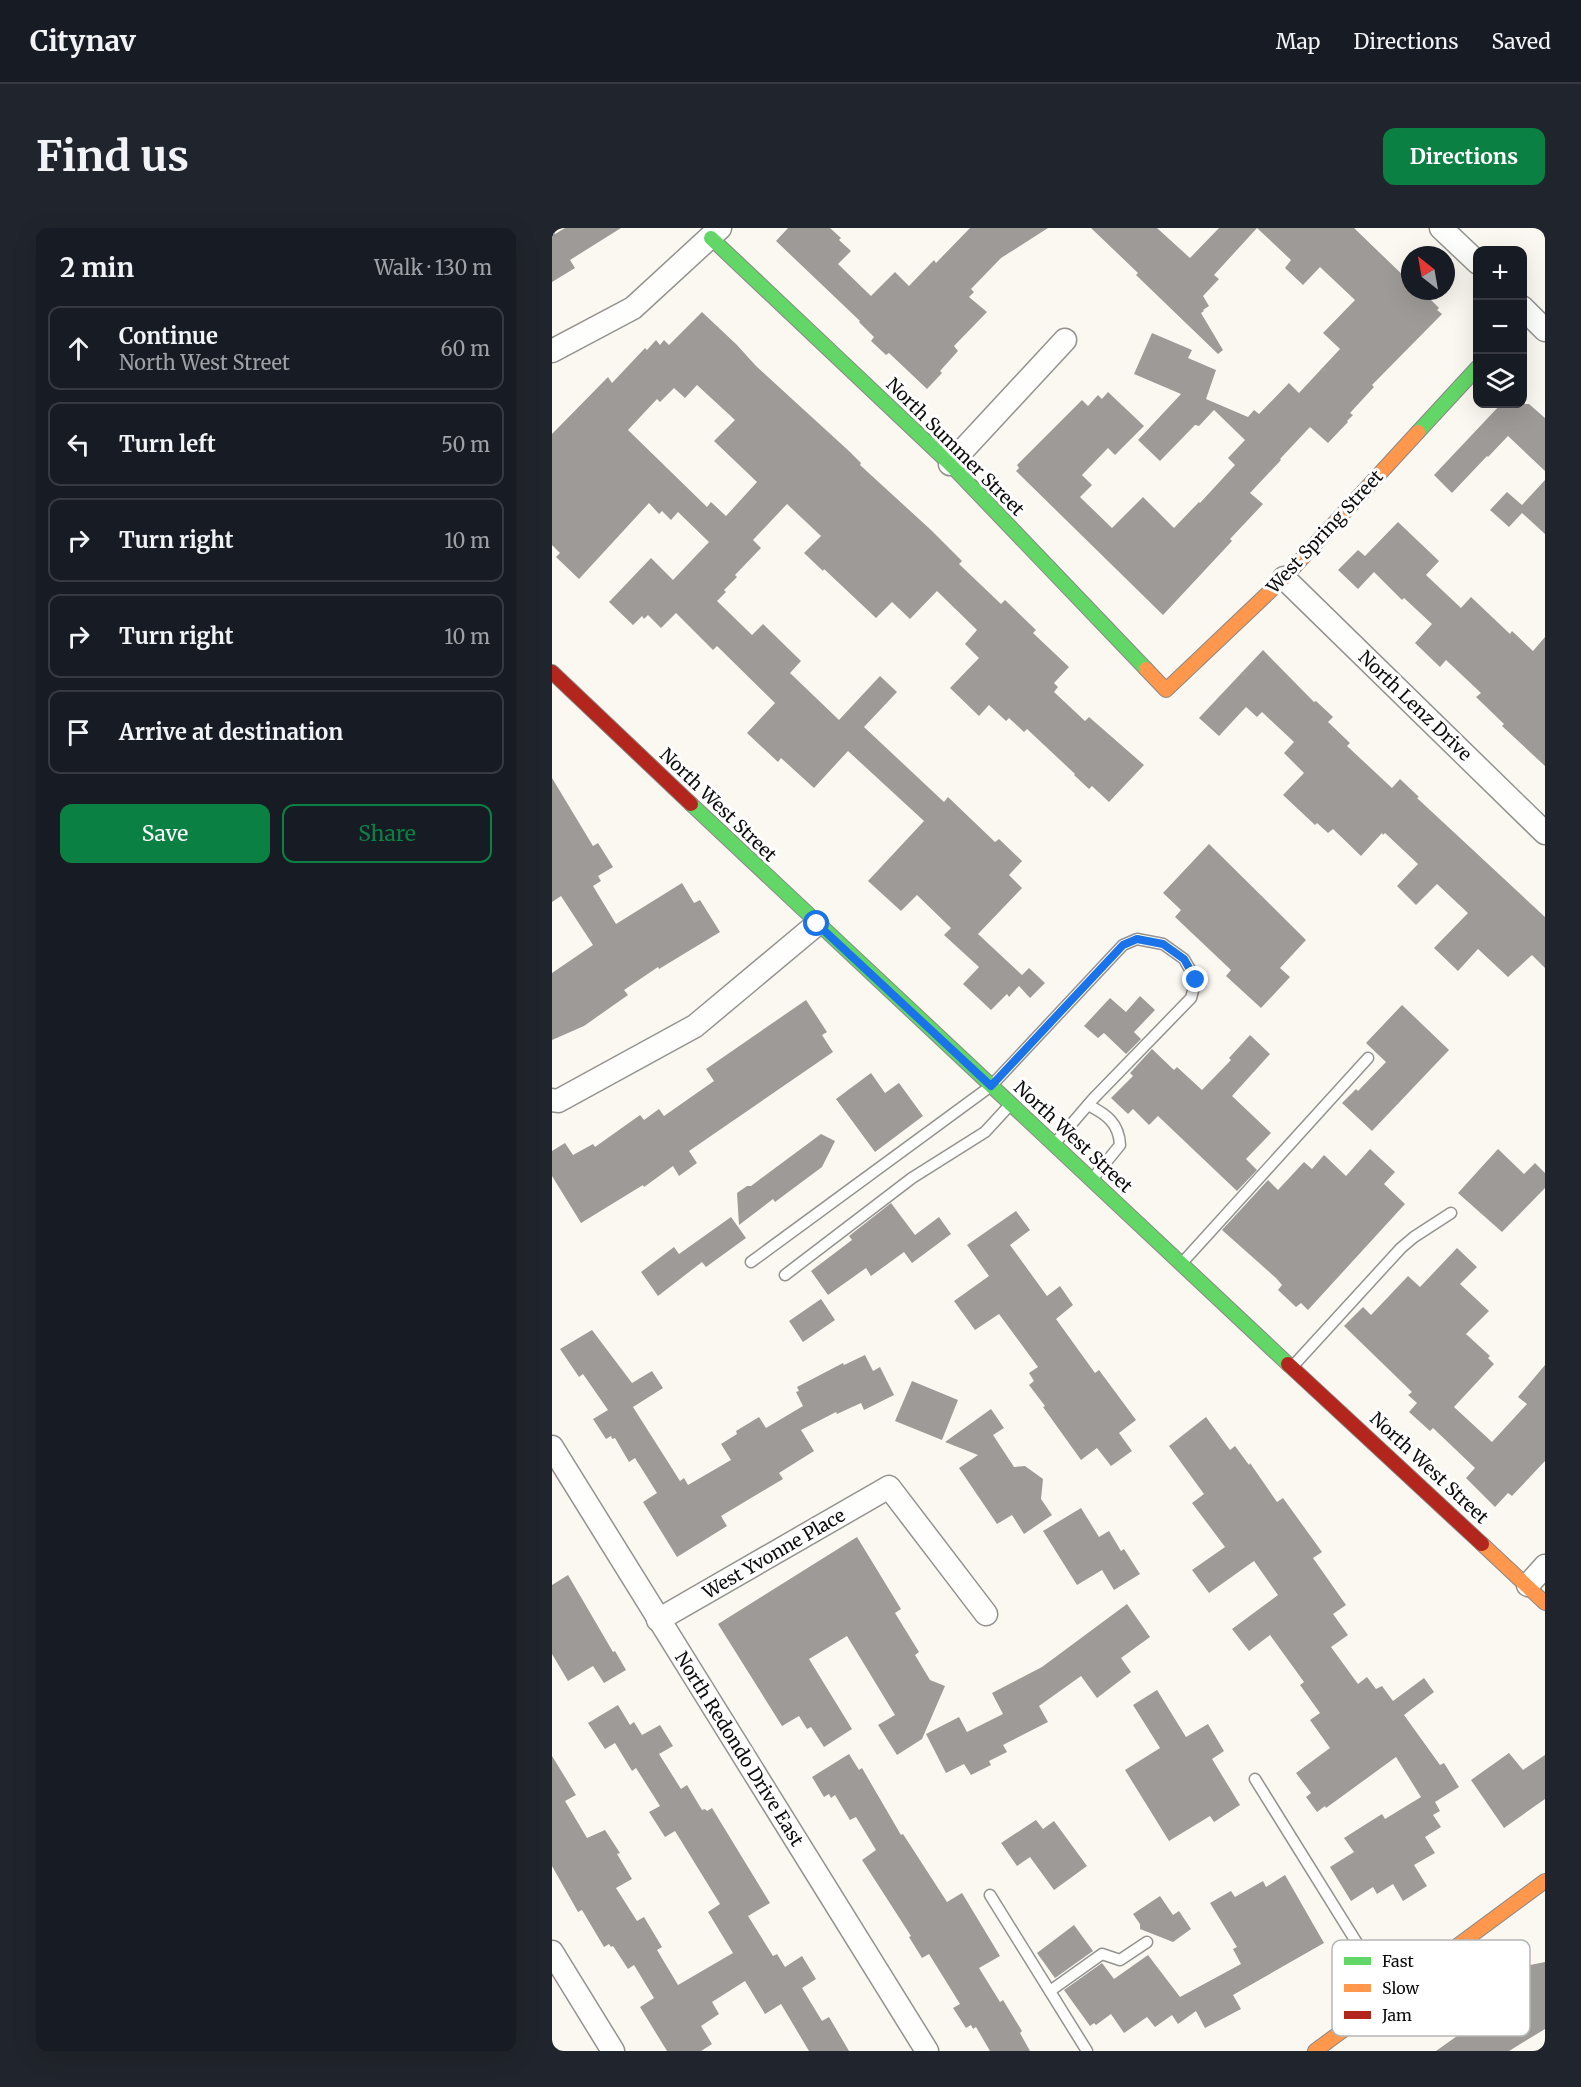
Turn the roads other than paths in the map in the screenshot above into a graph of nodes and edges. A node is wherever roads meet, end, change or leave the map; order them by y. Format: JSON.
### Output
{"nodes":[{"id":1,"x":1441,"y":228,"type":"edge"},
{"id":2,"x":716,"y":233,"type":"edge"},
{"id":3,"x":1473,"y":258,"type":"edge"},
{"id":4,"x":1527,"y":315,"type":"edge"},
{"id":5,"x":1545,"y":330,"type":"edge"},
{"id":6,"x":1065,"y":340,"type":"dead end"},
{"id":7,"x":552,"y":351,"type":"edge"},
{"id":8,"x":1473,"y":372,"type":"edge"},
{"id":9,"x":950,"y":464,"type":"junction"},
{"id":10,"x":1284,"y":578,"type":"junction"},
{"id":11,"x":552,"y":672,"type":"edge"},
{"id":12,"x":1166,"y":690,"type":"joint"},
{"id":13,"x":1545,"y":833,"type":"edge"},
{"id":14,"x":817,"y":924,"type":"junction"},
{"id":15,"x":1368,"y":1058,"type":"dead end"},
{"id":16,"x":991,"y":1086,"type":"junction"},
{"id":17,"x":552,"y":1100,"type":"edge"},
{"id":18,"x":1011,"y":1104,"type":"junction"},
{"id":19,"x":1088,"y":1105,"type":"junction"},
{"id":20,"x":1054,"y":1144,"type":"junction"},
{"id":21,"x":1092,"y":1179,"type":"junction"},
{"id":22,"x":1451,"y":1213,"type":"dead end"},
{"id":23,"x":752,"y":1262,"type":"dead end"},
{"id":24,"x":1182,"y":1263,"type":"junction"},
{"id":25,"x":785,"y":1275,"type":"dead end"},
{"id":26,"x":1293,"y":1366,"type":"junction"},
{"id":27,"x":552,"y":1447,"type":"edge"},
{"id":28,"x":1545,"y":1566,"type":"edge"},
{"id":29,"x":1528,"y":1585,"type":"junction"},
{"id":30,"x":1545,"y":1603,"type":"edge"},
{"id":31,"x":986,"y":1614,"type":"dead end"},
{"id":32,"x":658,"y":1620,"type":"junction"},
{"id":33,"x":1255,"y":1779,"type":"dead end"},
{"id":34,"x":1545,"y":1881,"type":"edge"},
{"id":35,"x":990,"y":1895,"type":"dead end"},
{"id":36,"x":1355,"y":1940,"type":"edge"},
{"id":37,"x":1465,"y":1940,"type":"edge"},
{"id":38,"x":1147,"y":1942,"type":"dead end"},
{"id":39,"x":552,"y":1952,"type":"edge"},
{"id":40,"x":1050,"y":1991,"type":"junction"},
{"id":41,"x":1335,"y":2036,"type":"edge"},
{"id":42,"x":613,"y":2051,"type":"edge"},
{"id":43,"x":927,"y":2051,"type":"edge"},
{"id":44,"x":1088,"y":2051,"type":"edge"},
{"id":45,"x":1315,"y":2051,"type":"edge"}],
"edges":[{"from":1,"to":3,"type":"street"},
{"from":2,"to":7,"type":"street"},
{"from":2,"to":9,"type":"street","name":"North Summer Street"},
{"from":4,"to":5,"type":"street"},
{"from":6,"to":9,"type":"street"},
{"from":8,"to":10,"type":"street","name":"West Spring Street"},
{"from":9,"to":12,"type":"street","name":"North Summer Street"},
{"from":10,"to":12,"type":"street","name":"West Spring Street"},
{"from":10,"to":13,"type":"street","name":"North Lenz Drive"},
{"from":11,"to":14,"type":"street","name":"North West Street"},
{"from":14,"to":16,"type":"street","name":"North West Street"},
{"from":14,"to":17,"type":"street"},
{"from":15,"to":24,"type":"lane"},
{"from":16,"to":18,"type":"street","name":"North West Street"},
{"from":16,"to":19,"type":"lane"},
{"from":16,"to":23,"type":"lane"},
{"from":18,"to":20,"type":"street","name":"North West Street"},
{"from":18,"to":25,"type":"lane"},
{"from":19,"to":20,"type":"lane"},
{"from":19,"to":21,"type":"lane"},
{"from":20,"to":21,"type":"street","name":"North West Street"},
{"from":21,"to":24,"type":"street","name":"North West Street"},
{"from":22,"to":26,"type":"lane"},
{"from":24,"to":26,"type":"street","name":"North West Street"},
{"from":26,"to":29,"type":"street","name":"North West Street"},
{"from":27,"to":32,"type":"street","name":"North Redondo Drive East"},
{"from":28,"to":29,"type":"street"},
{"from":29,"to":30,"type":"street","name":"North West Street"},
{"from":31,"to":32,"type":"street","name":"West Yvonne Place"},
{"from":32,"to":43,"type":"street","name":"North Redondo Drive East"},
{"from":33,"to":36,"type":"lane"},
{"from":34,"to":37,"type":"street"},
{"from":35,"to":40,"type":"lane"},
{"from":38,"to":40,"type":"lane"},
{"from":39,"to":42,"type":"street"},
{"from":40,"to":44,"type":"lane"},
{"from":41,"to":45,"type":"street"}]}
